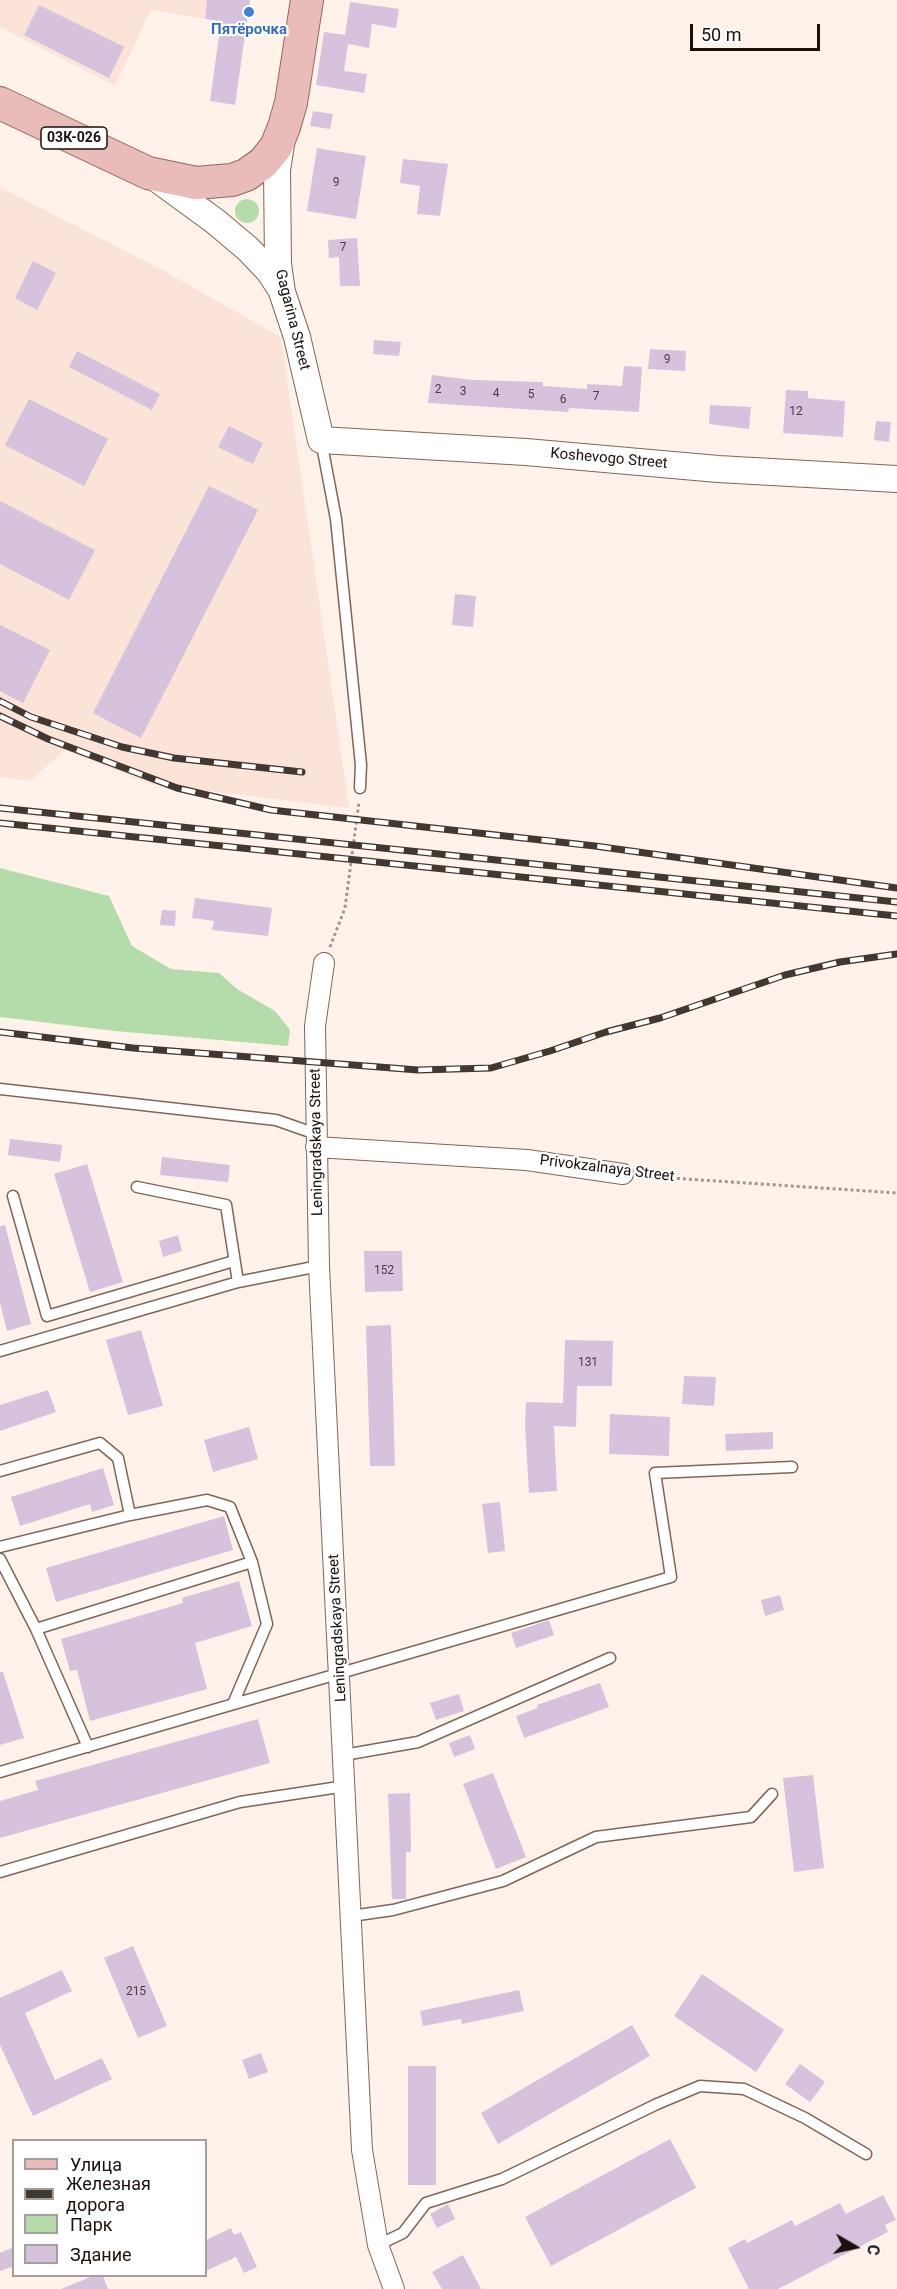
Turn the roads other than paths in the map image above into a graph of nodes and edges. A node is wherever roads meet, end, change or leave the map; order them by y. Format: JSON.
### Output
{"nodes":[{"id":1,"x":307,"y":0,"type":"edge"},
{"id":2,"x":0,"y":103,"type":"edge"},
{"id":3,"x":284,"y":127,"type":"junction"},
{"id":4,"x":148,"y":173,"type":"junction"},
{"id":5,"x":282,"y":292,"type":"junction"},
{"id":6,"x":321,"y":440,"type":"junction"},
{"id":7,"x":897,"y":479,"type":"edge"},
{"id":8,"x":360,"y":788,"type":"dead end"},
{"id":9,"x":324,"y":963,"type":"road end"},
{"id":10,"x":0,"y":1089,"type":"edge"},
{"id":11,"x":316,"y":1140,"type":"junction"},
{"id":12,"x":623,"y":1174,"type":"road end"},
{"id":13,"x":136,"y":1188,"type":"dead end"},
{"id":14,"x":13,"y":1196,"type":"dead end"},
{"id":15,"x":234,"y":1261,"type":"junction"},
{"id":16,"x":319,"y":1266,"type":"junction"},
{"id":17,"x":238,"y":1282,"type":"junction"},
{"id":18,"x":0,"y":1351,"type":"edge"},
{"id":19,"x":792,"y":1467,"type":"dead end"},
{"id":20,"x":0,"y":1471,"type":"edge"},
{"id":21,"x":130,"y":1515,"type":"junction"},
{"id":22,"x":0,"y":1547,"type":"edge"},
{"id":23,"x":0,"y":1559,"type":"edge"},
{"id":24,"x":252,"y":1562,"type":"junction"},
{"id":25,"x":36,"y":1629,"type":"junction"},
{"id":26,"x":610,"y":1658,"type":"dead end"},
{"id":27,"x":340,"y":1672,"type":"junction"},
{"id":28,"x":233,"y":1704,"type":"junction"},
{"id":29,"x":88,"y":1747,"type":"junction"},
{"id":30,"x":344,"y":1755,"type":"junction"},
{"id":31,"x":0,"y":1772,"type":"edge"},
{"id":32,"x":346,"y":1786,"type":"junction"},
{"id":33,"x":772,"y":1794,"type":"dead end"},
{"id":34,"x":0,"y":1872,"type":"edge"},
{"id":35,"x":351,"y":1916,"type":"junction"},
{"id":36,"x":866,"y":2154,"type":"dead end"},
{"id":37,"x":378,"y":2245,"type":"junction"},
{"id":38,"x":394,"y":2289,"type":"edge"}],
"edges":[{"from":1,"to":3,"type":"main road","name":"Gagarina Street","number":"03К-026"},
{"from":2,"to":4,"type":"main road","number":"03К-026"},
{"from":3,"to":4,"type":"main road","name":"Gagarina Street","number":"03К-026"},
{"from":3,"to":5,"type":"street","name":"Gagarina Street"},
{"from":4,"to":5,"type":"street"},
{"from":5,"to":6,"type":"street","name":"Gagarina Street"},
{"from":6,"to":7,"type":"street","name":"Koshevogo Street"},
{"from":6,"to":8,"type":"lane"},
{"from":9,"to":11,"type":"street","name":"Leningradskaya Street"},
{"from":10,"to":11,"type":"lane"},
{"from":11,"to":12,"type":"street","name":"Privokzalnaya Street"},
{"from":11,"to":16,"type":"street","name":"Leningradskaya Street"},
{"from":13,"to":15,"type":"lane"},
{"from":14,"to":15,"type":"lane"},
{"from":15,"to":17,"type":"lane"},
{"from":16,"to":17,"type":"lane"},
{"from":16,"to":27,"type":"street","name":"Leningradskaya Street"},
{"from":17,"to":18,"type":"lane"},
{"from":19,"to":27,"type":"lane"},
{"from":20,"to":21,"type":"lane"},
{"from":21,"to":22,"type":"lane"},
{"from":21,"to":24,"type":"lane"},
{"from":23,"to":25,"type":"lane"},
{"from":24,"to":25,"type":"lane"},
{"from":24,"to":28,"type":"lane"},
{"from":25,"to":29,"type":"lane"},
{"from":26,"to":30,"type":"lane"},
{"from":27,"to":28,"type":"lane"},
{"from":27,"to":30,"type":"street","name":"Leningradskaya Street"},
{"from":28,"to":29,"type":"lane"},
{"from":29,"to":31,"type":"lane"},
{"from":30,"to":32,"type":"street","name":"Leningradskaya Street"},
{"from":32,"to":34,"type":"lane"},
{"from":32,"to":35,"type":"street","name":"Leningradskaya Street"},
{"from":33,"to":35,"type":"lane"},
{"from":35,"to":37,"type":"street","name":"Leningradskaya Street"},
{"from":36,"to":37,"type":"lane"},
{"from":37,"to":38,"type":"street","name":"Leningradskaya Street"}]}
